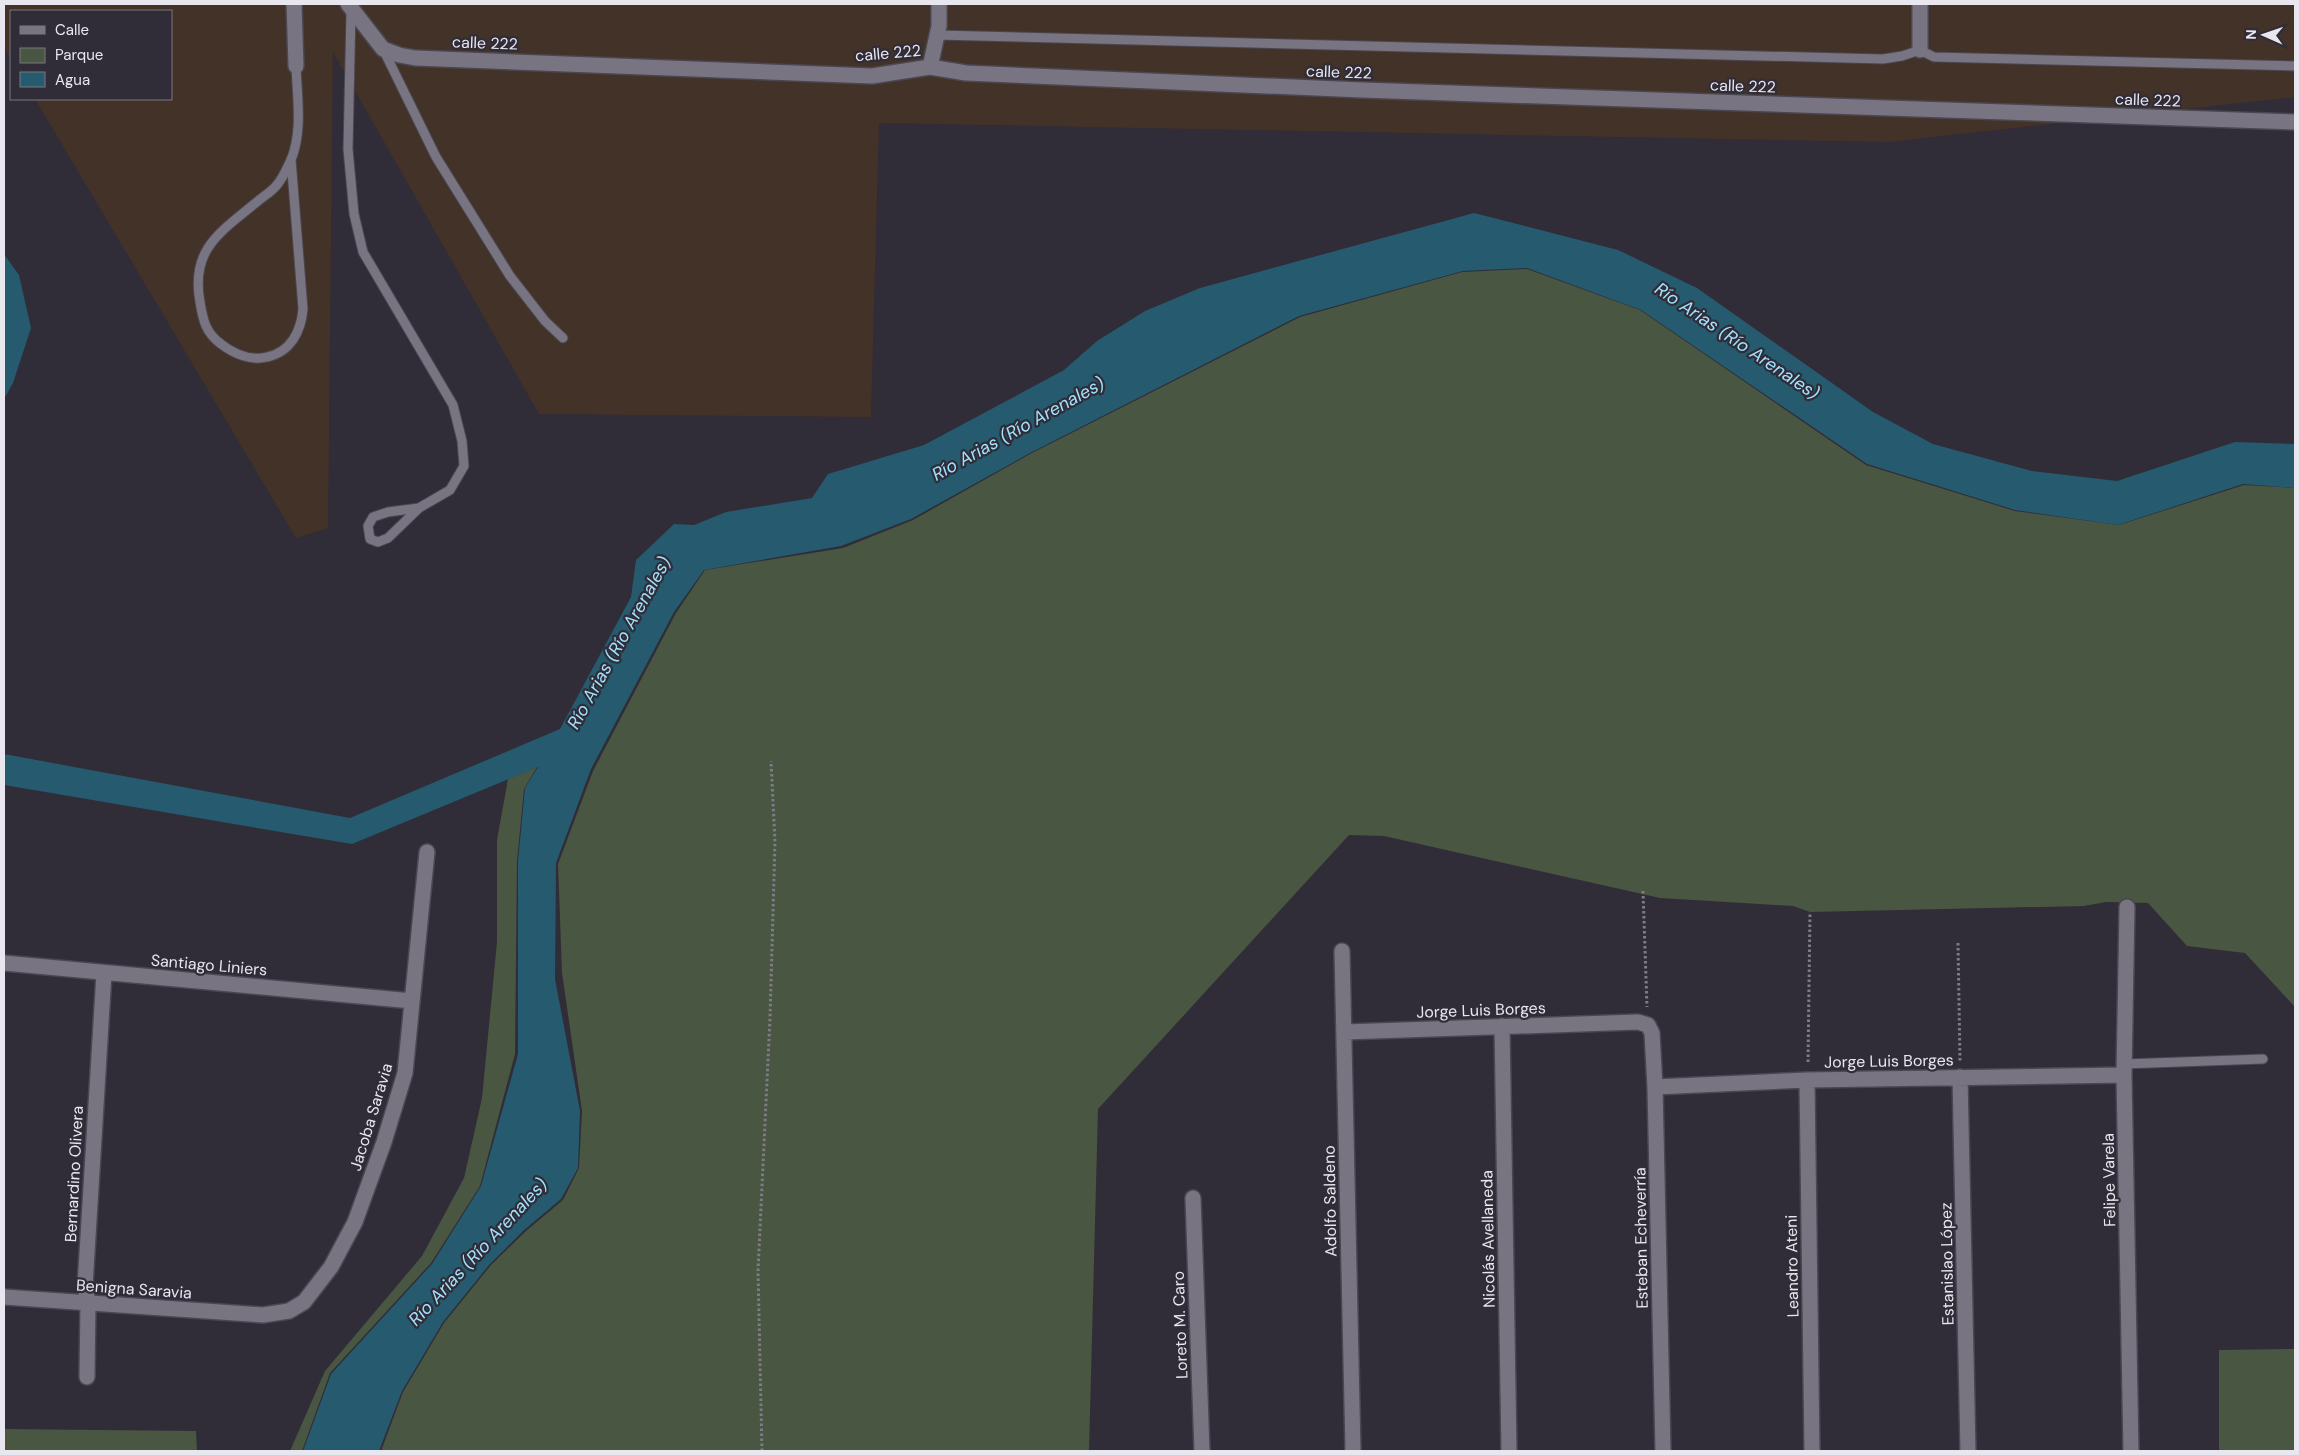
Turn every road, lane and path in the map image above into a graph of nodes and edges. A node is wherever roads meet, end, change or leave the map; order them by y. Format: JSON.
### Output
{"nodes":[{"id":1,"x":294,"y":4,"type":"edge"},
{"id":2,"x":939,"y":4,"type":"edge"},
{"id":3,"x":1920,"y":4,"type":"edge"},
{"id":4,"x":350,"y":6,"type":"edge"},
{"id":5,"x":937,"y":35,"type":"junction"},
{"id":6,"x":383,"y":49,"type":"junction"},
{"id":7,"x":1920,"y":50,"type":"junction"},
{"id":8,"x":296,"y":66,"type":"joint"},
{"id":9,"x":2295,"y":66,"type":"edge"},
{"id":10,"x":930,"y":67,"type":"junction"},
{"id":11,"x":2295,"y":122,"type":"edge"},
{"id":12,"x":291,"y":159,"type":"junction"},
{"id":13,"x":563,"y":338,"type":"dead end"},
{"id":14,"x":419,"y":508,"type":"junction"},
{"id":15,"x":771,"y":761,"type":"dead end"},
{"id":16,"x":427,"y":852,"type":"dead end"},
{"id":17,"x":1643,"y":891,"type":"dead end"},
{"id":18,"x":2127,"y":907,"type":"dead end"},
{"id":19,"x":1810,"y":912,"type":"dead end"},
{"id":20,"x":1958,"y":943,"type":"dead end"},
{"id":21,"x":1342,"y":951,"type":"dead end"},
{"id":22,"x":4,"y":963,"type":"edge"},
{"id":23,"x":104,"y":974,"type":"junction"},
{"id":24,"x":412,"y":1001,"type":"junction"},
{"id":25,"x":1648,"y":1025,"type":"junction"},
{"id":26,"x":1502,"y":1026,"type":"junction"},
{"id":27,"x":1345,"y":1032,"type":"junction"},
{"id":28,"x":2263,"y":1060,"type":"dead end"},
{"id":29,"x":2124,"y":1069,"type":"junction"},
{"id":30,"x":1960,"y":1077,"type":"junction"},
{"id":31,"x":1807,"y":1080,"type":"junction"},
{"id":32,"x":1655,"y":1087,"type":"junction"},
{"id":33,"x":1193,"y":1198,"type":"dead end"},
{"id":34,"x":4,"y":1297,"type":"edge"},
{"id":35,"x":88,"y":1303,"type":"junction"},
{"id":36,"x":262,"y":1315,"type":"joint"},
{"id":37,"x":86,"y":1377,"type":"dead end"},
{"id":38,"x":762,"y":1451,"type":"edge"},
{"id":39,"x":1202,"y":1451,"type":"edge"},
{"id":40,"x":1353,"y":1451,"type":"edge"},
{"id":41,"x":1508,"y":1451,"type":"edge"},
{"id":42,"x":1663,"y":1451,"type":"edge"},
{"id":43,"x":1812,"y":1451,"type":"edge"},
{"id":44,"x":1968,"y":1451,"type":"edge"},
{"id":45,"x":2131,"y":1451,"type":"edge"}],
"edges":[{"from":1,"to":8,"type":"street"},
{"from":2,"to":5,"type":"street"},
{"from":3,"to":7,"type":"street"},
{"from":4,"to":6,"type":"street"},
{"from":4,"to":14,"type":"lane"},
{"from":5,"to":7,"type":"lane"},
{"from":5,"to":10,"type":"street"},
{"from":6,"to":10,"type":"street","name":"calle 222"},
{"from":6,"to":13,"type":"lane"},
{"from":7,"to":9,"type":"lane"},
{"from":8,"to":12,"type":"lane"},
{"from":10,"to":11,"type":"street","name":"calle 222"},
{"from":12,"to":12,"type":"lane"},
{"from":14,"to":14,"type":"lane"},
{"from":15,"to":38,"type":"path"},
{"from":16,"to":24,"type":"street","name":"Jacoba Saravia"},
{"from":17,"to":25,"type":"path"},
{"from":18,"to":29,"type":"street","name":"Felipe Varela"},
{"from":19,"to":31,"type":"path"},
{"from":20,"to":30,"type":"path"},
{"from":21,"to":27,"type":"street","name":"Adolfo Saldeno"},
{"from":22,"to":23,"type":"street","name":"Santiago Liniers"},
{"from":23,"to":24,"type":"street","name":"Santiago Liniers"},
{"from":23,"to":35,"type":"street","name":"Bernardino Olivera"},
{"from":24,"to":36,"type":"street","name":"Jacoba Saravia"},
{"from":25,"to":26,"type":"street","name":"Jorge Luis Borges"},
{"from":25,"to":32,"type":"street","name":"Esteban Echeverría"},
{"from":26,"to":27,"type":"street","name":"Jorge Luis Borges"},
{"from":26,"to":41,"type":"street","name":"Nicolás Avellaneda"},
{"from":27,"to":40,"type":"street","name":"Adolfo Saldeno"},
{"from":28,"to":29,"type":"lane"},
{"from":29,"to":30,"type":"street","name":"Jorge Luis Borges"},
{"from":29,"to":45,"type":"street","name":"Felipe Varela"},
{"from":30,"to":31,"type":"street","name":"Jorge Luis Borges"},
{"from":30,"to":44,"type":"street","name":"Estanislao López"},
{"from":31,"to":32,"type":"street","name":"Jorge Luis Borges"},
{"from":31,"to":43,"type":"street","name":"Leandro Ateni"},
{"from":32,"to":42,"type":"street","name":"Esteban Echeverría"},
{"from":33,"to":39,"type":"street","name":"Loreto M. Caro"},
{"from":34,"to":35,"type":"street","name":"Benigna Saravia"},
{"from":35,"to":36,"type":"street","name":"Benigna Saravia"},
{"from":35,"to":37,"type":"street","name":"Bernardino Olivera"}]}
